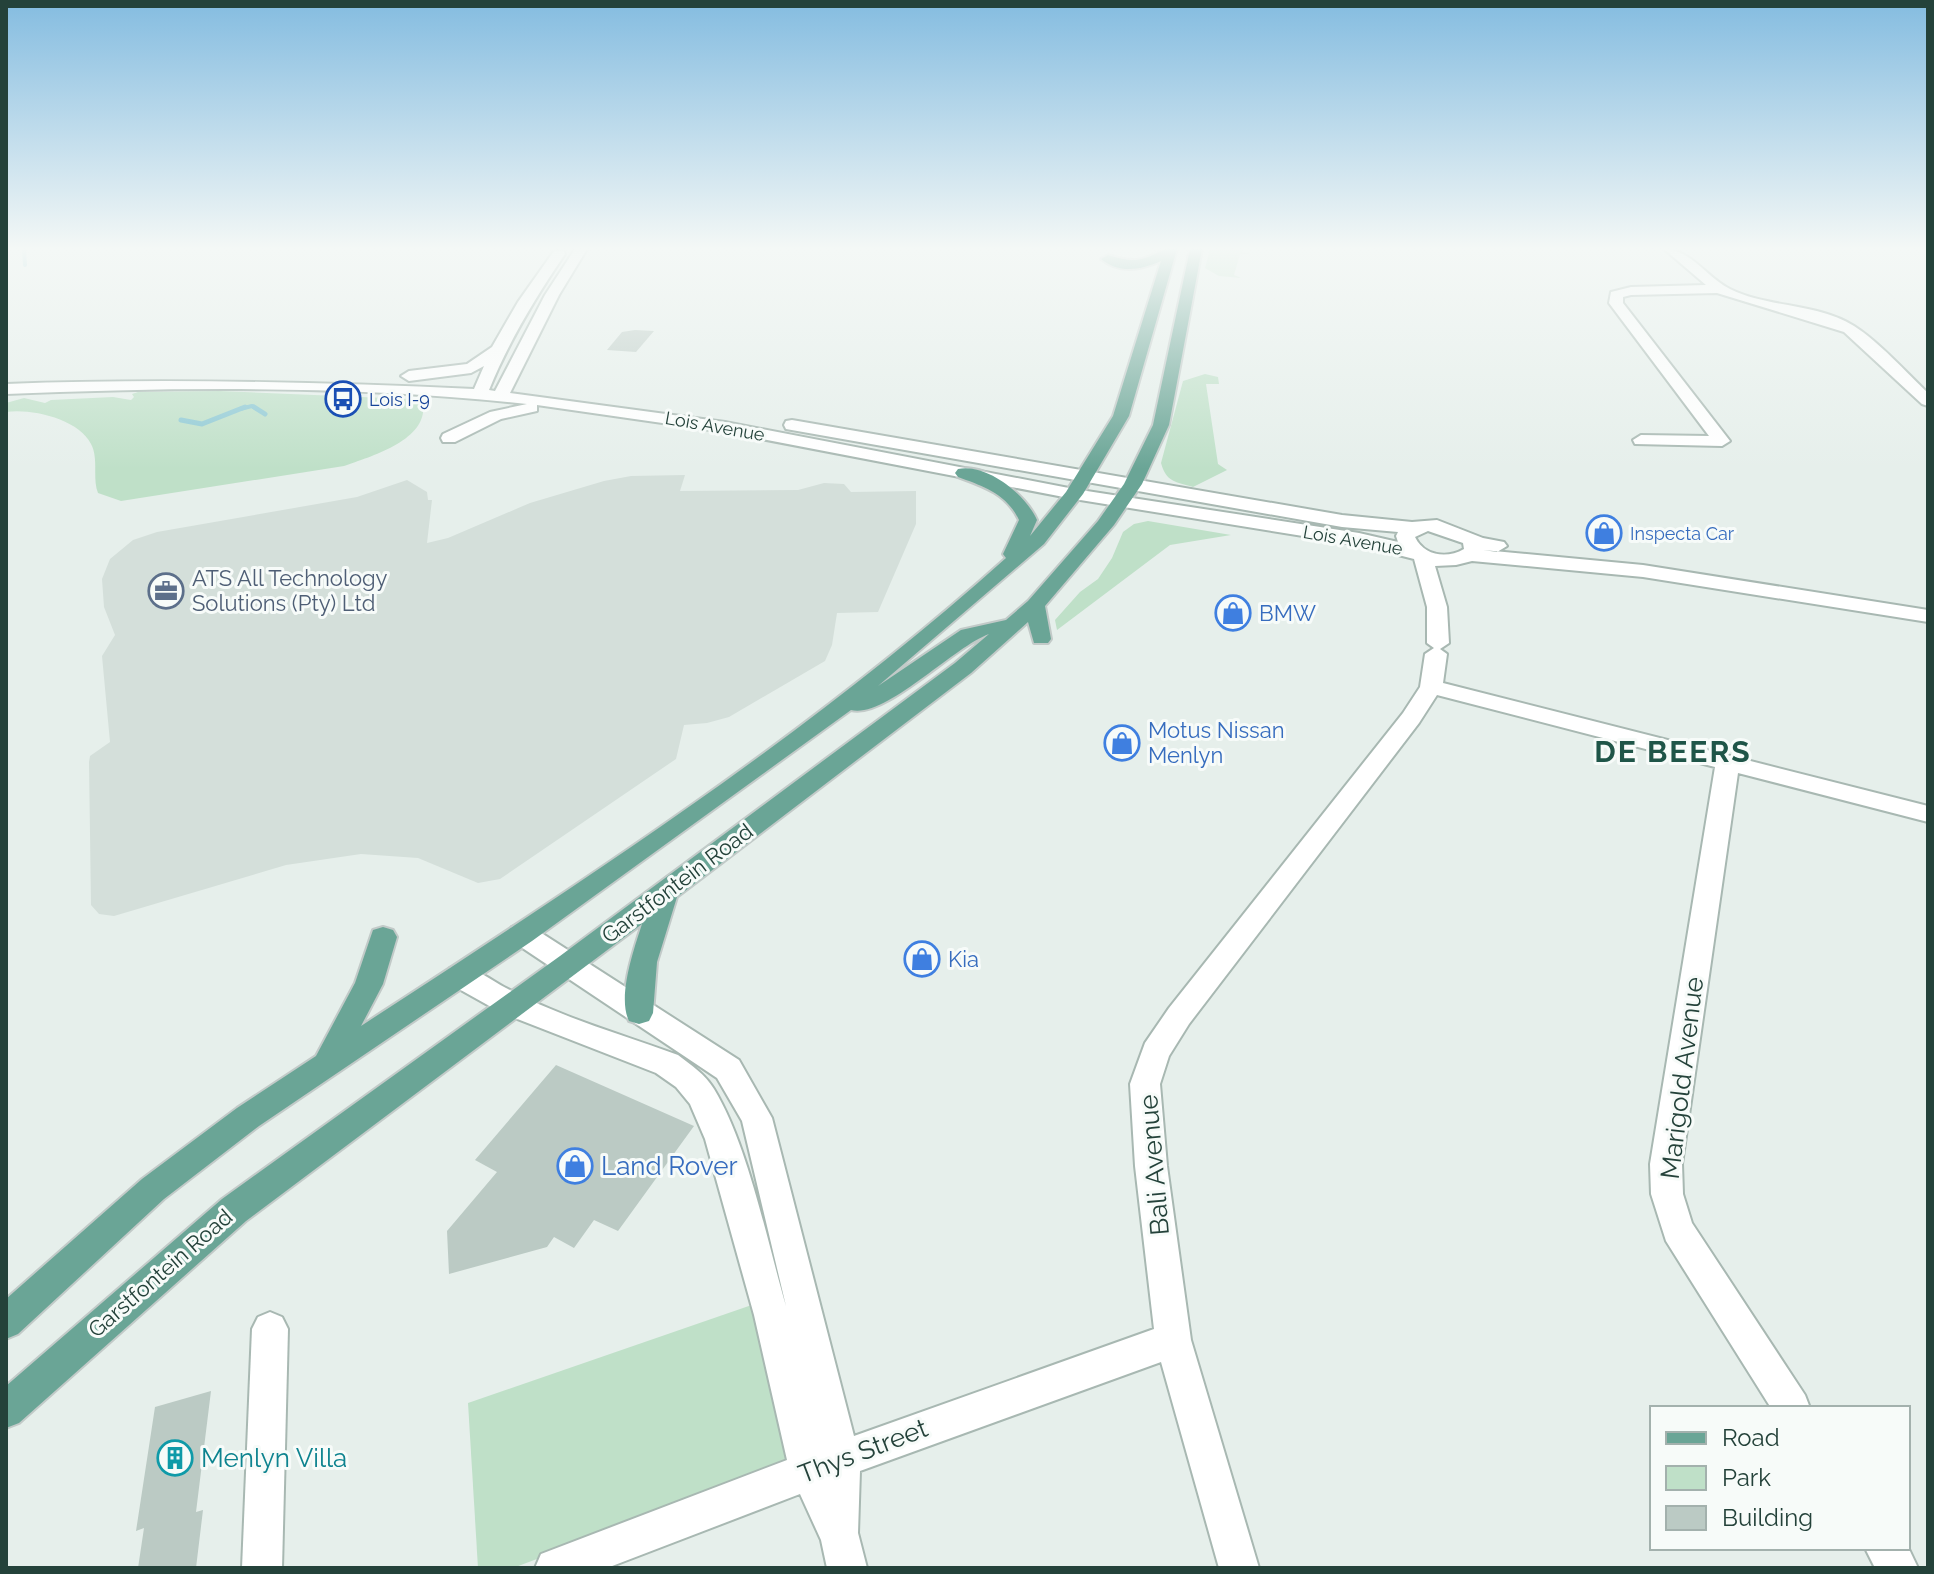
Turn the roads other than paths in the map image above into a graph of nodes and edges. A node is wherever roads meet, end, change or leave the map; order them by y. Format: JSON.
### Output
{"nodes":[{"id":1,"x":513,"y":322,"type":"edge"},
{"id":2,"x":538,"y":322,"type":"edge"},
{"id":3,"x":1150,"y":322,"type":"edge"},
{"id":4,"x":1181,"y":322,"type":"edge"},
{"id":5,"x":1632,"y":322,"type":"edge"},
{"id":6,"x":1831,"y":322,"type":"edge"},
{"id":7,"x":498,"y":350,"type":"junction"},
{"id":8,"x":409,"y":376,"type":"junction"},
{"id":9,"x":6,"y":377,"type":"edge"},
{"id":10,"x":484,"y":387,"type":"junction"},
{"id":11,"x":6,"y":389,"type":"edge"},
{"id":12,"x":504,"y":389,"type":"junction"},
{"id":13,"x":422,"y":391,"type":"junction"},
{"id":14,"x":1928,"y":401,"type":"edge"},
{"id":15,"x":597,"y":407,"type":"junction"},
{"id":16,"x":448,"y":410,"type":"dead end"},
{"id":17,"x":449,"y":438,"type":"dead end"},
{"id":18,"x":1641,"y":440,"type":"dead end"},
{"id":19,"x":964,"y":473,"type":"junction"},
{"id":20,"x":1085,"y":476,"type":"junction"},
{"id":21,"x":1133,"y":484,"type":"junction"},
{"id":22,"x":1074,"y":494,"type":"junction"},
{"id":23,"x":1120,"y":502,"type":"junction"},
{"id":24,"x":1413,"y":528,"type":"junction"},
{"id":25,"x":1467,"y":552,"type":"junction"},
{"id":26,"x":1419,"y":554,"type":"junction"},
{"id":27,"x":1004,"y":570,"type":"junction"},
{"id":28,"x":1798,"y":598,"type":"junction"},
{"id":29,"x":1035,"y":605,"type":"junction"},
{"id":30,"x":1437,"y":607,"type":"junction"},
{"id":31,"x":1928,"y":616,"type":"edge"},
{"id":32,"x":1010,"y":626,"type":"junction"},
{"id":33,"x":1928,"y":626,"type":"edge"},
{"id":34,"x":1041,"y":639,"type":"dead end"},
{"id":35,"x":1431,"y":687,"type":"junction"},
{"id":36,"x":820,"y":724,"type":"junction"},
{"id":37,"x":1728,"y":762,"type":"junction"},
{"id":38,"x":1928,"y":814,"type":"edge"},
{"id":39,"x":666,"y":891,"type":"junction"},
{"id":40,"x":522,"y":934,"type":"junction"},
{"id":41,"x":383,"y":937,"type":"dead end"},
{"id":42,"x":570,"y":964,"type":"junction"},
{"id":43,"x":460,"y":976,"type":"junction"},
{"id":44,"x":512,"y":1005,"type":"junction"},
{"id":45,"x":639,"y":1013,"type":"junction"},
{"id":46,"x":327,"y":1062,"type":"junction"},
{"id":47,"x":6,"y":1322,"type":"edge"},
{"id":48,"x":270,"y":1329,"type":"dead end"},
{"id":49,"x":1173,"y":1340,"type":"junction"},
{"id":50,"x":1791,"y":1406,"type":"edge"},
{"id":51,"x":6,"y":1410,"type":"edge"},
{"id":52,"x":825,"y":1465,"type":"junction"},
{"id":53,"x":1886,"y":1550,"type":"edge"},
{"id":54,"x":844,"y":1552,"type":"edge"},
{"id":55,"x":262,"y":1568,"type":"edge"},
{"id":56,"x":555,"y":1568,"type":"edge"},
{"id":57,"x":1239,"y":1568,"type":"edge"},
{"id":58,"x":1898,"y":1568,"type":"edge"}],
"edges":[{"from":1,"to":7,"type":"street"},
{"from":2,"to":12,"type":"street"},
{"from":3,"to":20,"type":"main road","name":"Garstfontein Road"},
{"from":4,"to":21,"type":"main road","name":"Garstfontein Road"},
{"from":5,"to":18,"type":"street"},
{"from":6,"to":14,"type":"street"},
{"from":7,"to":8,"type":"street"},
{"from":7,"to":10,"type":"street"},
{"from":8,"to":9,"type":"street","name":"Lois Avenue"},
{"from":8,"to":10,"type":"street","name":"Lois Avenue"},
{"from":10,"to":12,"type":"street","name":"Lois Avenue"},
{"from":10,"to":13,"type":"street","name":"Lois Avenue"},
{"from":11,"to":13,"type":"street","name":"Lois Avenue"},
{"from":12,"to":15,"type":"street","name":"Lois Avenue"},
{"from":12,"to":20,"type":"street","name":"Lois Avenue"},
{"from":13,"to":16,"type":"street"},
{"from":15,"to":17,"type":"street"},
{"from":15,"to":19,"type":"street","name":"Lois Avenue"},
{"from":19,"to":22,"type":"street","name":"Lois Avenue"},
{"from":19,"to":27,"type":"main road"},
{"from":20,"to":21,"type":"street","name":"Lois Avenue"},
{"from":20,"to":22,"type":"main road","name":"Garstfontein Road"},
{"from":21,"to":23,"type":"main road","name":"Garstfontein Road"},
{"from":21,"to":24,"type":"street","name":"Lois Avenue"},
{"from":22,"to":23,"type":"street","name":"Lois Avenue"},
{"from":22,"to":27,"type":"main road","name":"Garstfontein Road"},
{"from":23,"to":26,"type":"street","name":"Lois Avenue"},
{"from":23,"to":29,"type":"main road","name":"Garstfontein Road"},
{"from":24,"to":25,"type":"street","name":"Lois Avenue"},
{"from":24,"to":26,"type":"street","name":"Bali Avenue"},
{"from":25,"to":26,"type":"street","name":"Lois Avenue"},
{"from":25,"to":28,"type":"street"},
{"from":25,"to":30,"type":"street","name":"Bali Avenue"},
{"from":26,"to":30,"type":"street","name":"Bali Avenue"},
{"from":27,"to":36,"type":"main road","name":"Garstfontein Road"},
{"from":28,"to":31,"type":"street"},
{"from":28,"to":33,"type":"street"},
{"from":29,"to":32,"type":"main road","name":"Garstfontein Road"},
{"from":29,"to":34,"type":"main road"},
{"from":30,"to":35,"type":"street","name":"Bali Avenue"},
{"from":32,"to":36,"type":"main road"},
{"from":32,"to":39,"type":"main road","name":"Garstfontein Road"},
{"from":35,"to":37,"type":"street"},
{"from":35,"to":49,"type":"street","name":"Bali Avenue"},
{"from":36,"to":40,"type":"main road","name":"Garstfontein Road"},
{"from":37,"to":38,"type":"street"},
{"from":37,"to":50,"type":"street","name":"Marigold Avenue"},
{"from":39,"to":42,"type":"main road","name":"Garstfontein Road"},
{"from":39,"to":45,"type":"main road"},
{"from":40,"to":42,"type":"street"},
{"from":40,"to":43,"type":"main road","name":"Garstfontein Road"},
{"from":41,"to":46,"type":"main road"},
{"from":42,"to":44,"type":"main road","name":"Garstfontein Road"},
{"from":42,"to":45,"type":"street"},
{"from":43,"to":44,"type":"street"},
{"from":43,"to":46,"type":"main road","name":"Garstfontein Road"},
{"from":44,"to":51,"type":"main road","name":"Garstfontein Road"},
{"from":44,"to":52,"type":"street"},
{"from":45,"to":52,"type":"street"},
{"from":46,"to":47,"type":"main road","name":"Garstfontein Road"},
{"from":48,"to":55,"type":"street"},
{"from":49,"to":52,"type":"street","name":"Thys Street"},
{"from":49,"to":57,"type":"street","name":"Bali Avenue"},
{"from":52,"to":54,"type":"street"},
{"from":52,"to":56,"type":"street","name":"Thys Street"},
{"from":53,"to":58,"type":"street"}]}
